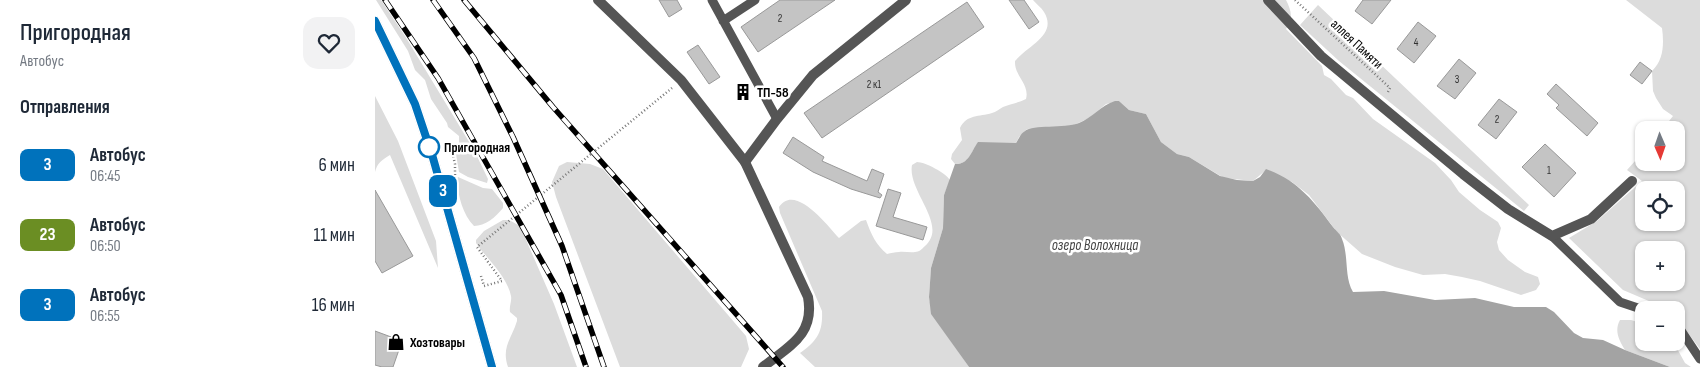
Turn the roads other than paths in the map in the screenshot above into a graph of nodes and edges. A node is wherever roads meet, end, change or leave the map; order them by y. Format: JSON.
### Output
{"nodes":[{"id":1,"x":597,"y":0,"type":"edge"},
{"id":2,"x":712,"y":0,"type":"edge"},
{"id":3,"x":755,"y":0,"type":"edge"},
{"id":4,"x":906,"y":0,"type":"edge"},
{"id":5,"x":1268,"y":0,"type":"edge"},
{"id":6,"x":375,"y":21,"type":"edge"},
{"id":7,"x":723,"y":22,"type":"junction"},
{"id":8,"x":777,"y":119,"type":"junction"},
{"id":9,"x":745,"y":162,"type":"junction"},
{"id":10,"x":1631,"y":181,"type":"dead end"},
{"id":11,"x":1552,"y":236,"type":"junction"},
{"id":12,"x":1635,"y":307,"type":"edge"},
{"id":13,"x":1685,"y":336,"type":"edge"},
{"id":14,"x":1700,"y":359,"type":"edge"},
{"id":15,"x":492,"y":367,"type":"edge"},
{"id":16,"x":763,"y":367,"type":"edge"}],
"edges":[{"from":1,"to":9,"type":"street"},
{"from":2,"to":7,"type":"lane"},
{"from":3,"to":7,"type":"lane"},
{"from":4,"to":8,"type":"street"},
{"from":5,"to":11,"type":"street"},
{"from":6,"to":15,"type":"main road"},
{"from":7,"to":8,"type":"lane"},
{"from":8,"to":9,"type":"street"},
{"from":9,"to":16,"type":"street"},
{"from":10,"to":11,"type":"street"},
{"from":11,"to":12,"type":"lane"},
{"from":13,"to":14,"type":"lane"}]}
